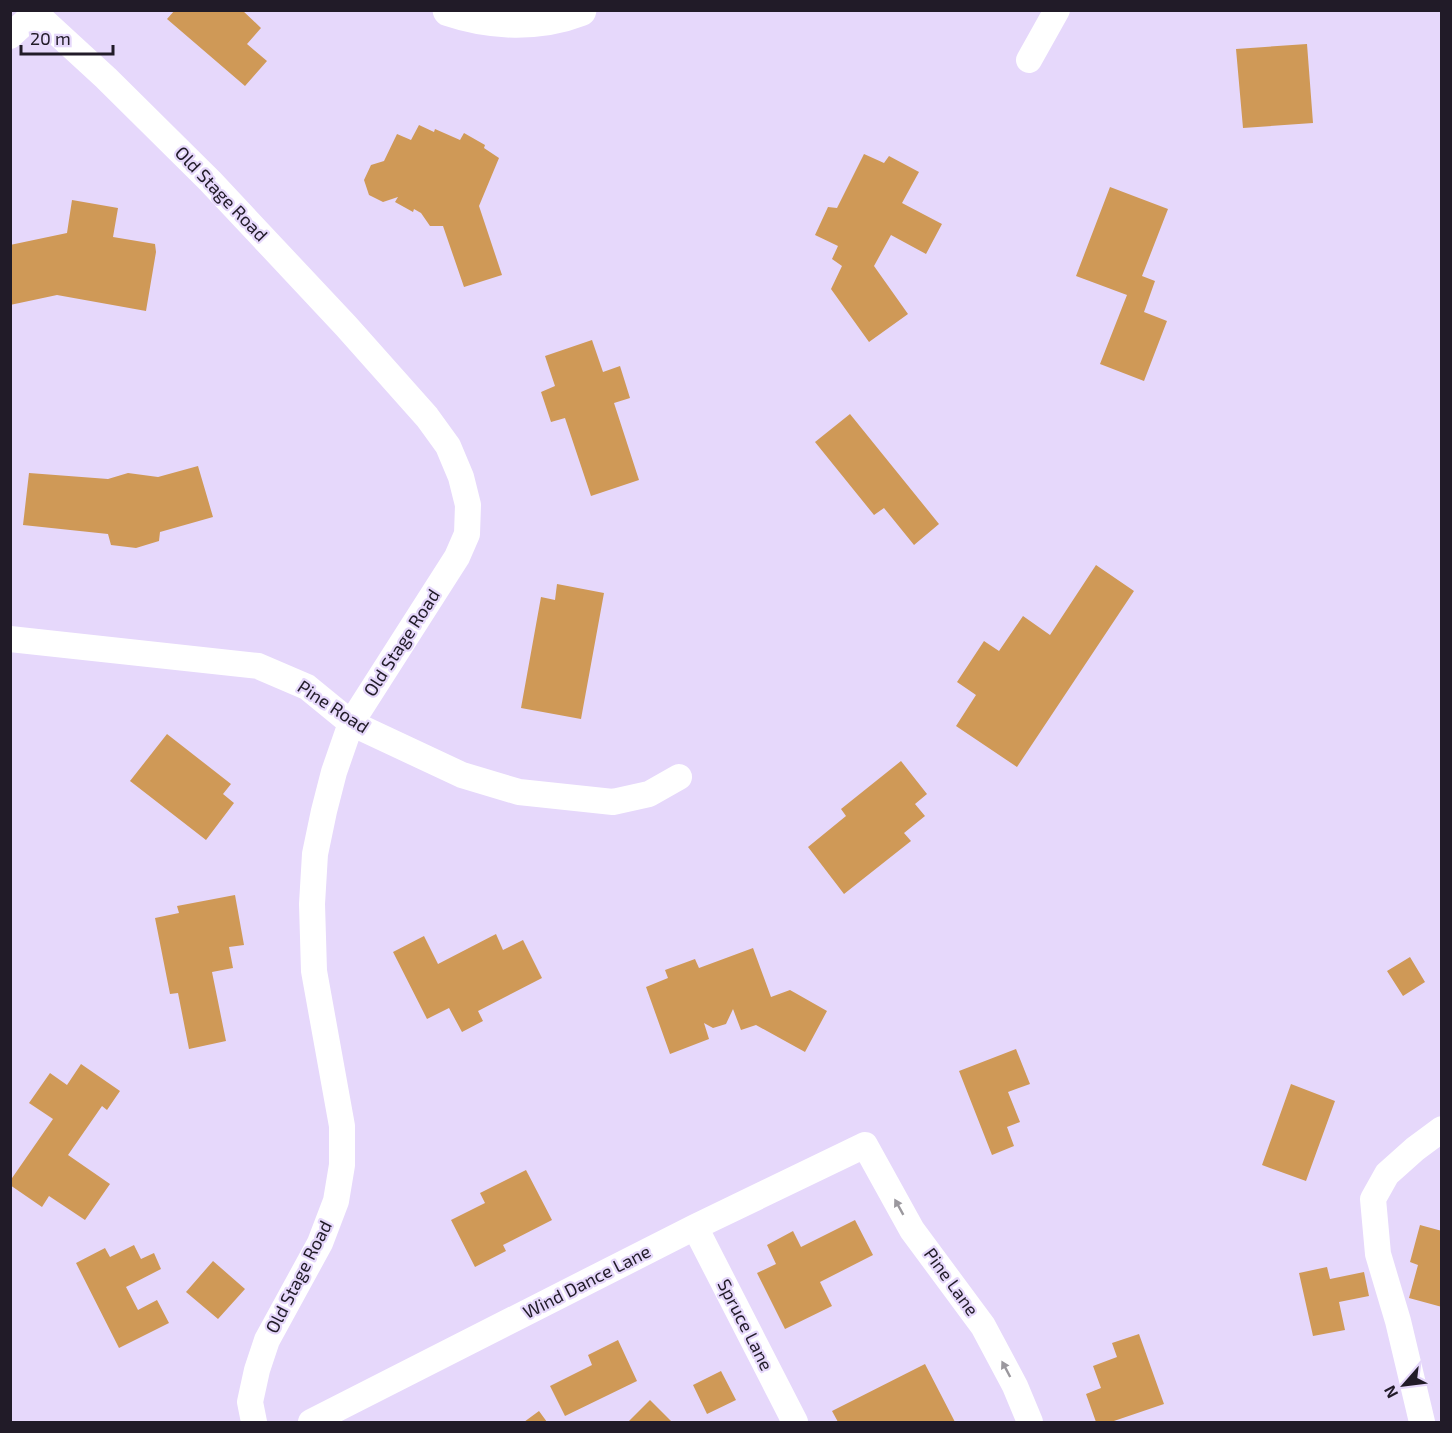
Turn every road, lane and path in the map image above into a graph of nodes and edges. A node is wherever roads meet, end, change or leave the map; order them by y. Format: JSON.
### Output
{"nodes":[{"id":1,"x":449,"y":10,"type":"edge"},
{"id":2,"x":580,"y":10,"type":"edge"},
{"id":3,"x":1057,"y":10,"type":"edge"},
{"id":4,"x":34,"y":12,"type":"edge"},
{"id":5,"x":10,"y":36,"type":"edge"},
{"id":6,"x":1029,"y":60,"type":"dead end"},
{"id":7,"x":10,"y":639,"type":"edge"},
{"id":8,"x":351,"y":723,"type":"junction"},
{"id":9,"x":679,"y":777,"type":"dead end"},
{"id":10,"x":1442,"y":1130,"type":"edge"},
{"id":11,"x":865,"y":1145,"type":"joint"},
{"id":12,"x":695,"y":1227,"type":"junction"},
{"id":13,"x":254,"y":1422,"type":"edge"},
{"id":14,"x":311,"y":1422,"type":"edge"},
{"id":15,"x":795,"y":1422,"type":"edge"},
{"id":16,"x":1030,"y":1422,"type":"edge"},
{"id":17,"x":1422,"y":1422,"type":"edge"}],
"edges":[{"from":1,"to":2,"type":"street"},
{"from":3,"to":6,"type":"street"},
{"from":4,"to":5,"type":"street"},
{"from":4,"to":8,"type":"street","name":"Old Stage Road"},
{"from":7,"to":8,"type":"street","name":"Pine Road"},
{"from":8,"to":9,"type":"street","name":"Pine Road"},
{"from":8,"to":13,"type":"street","name":"Old Stage Road"},
{"from":10,"to":17,"type":"street"},
{"from":11,"to":12,"type":"street","name":"Wind Dance Lane"},
{"from":16,"to":11,"type":"street","name":"Pine Lane","one_way":true},
{"from":12,"to":14,"type":"street","name":"Wind Dance Lane"},
{"from":12,"to":15,"type":"street","name":"Spruce Lane"}]}
